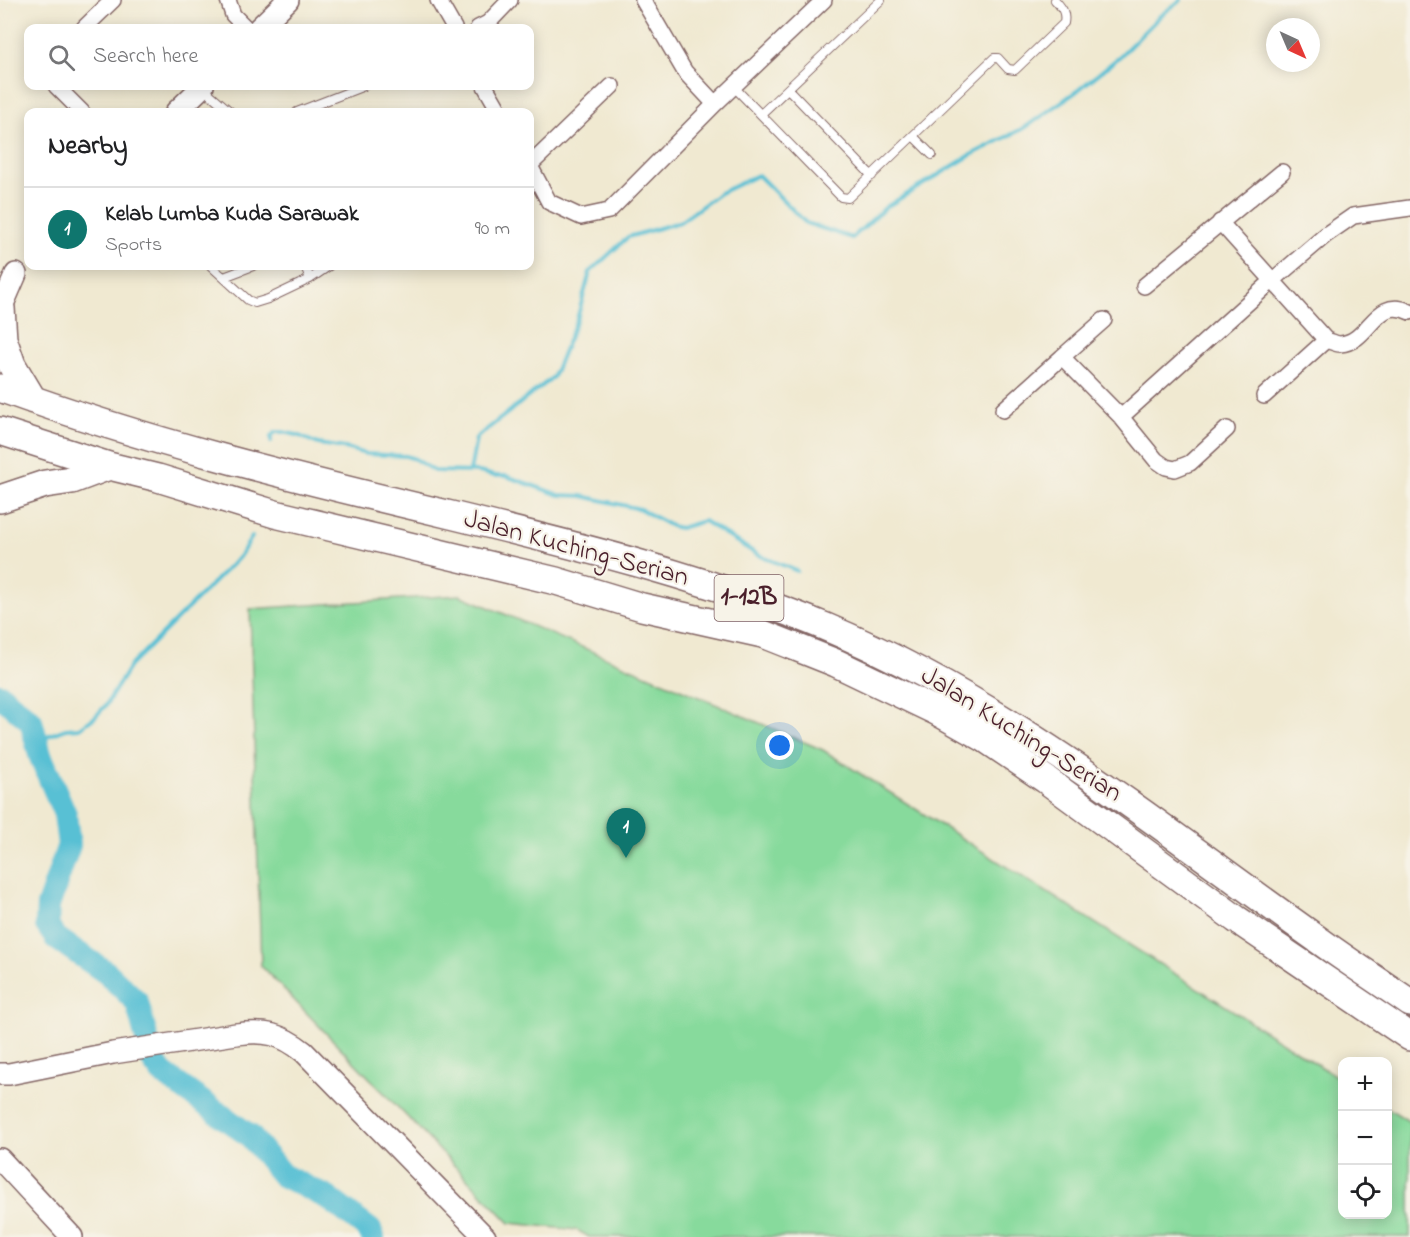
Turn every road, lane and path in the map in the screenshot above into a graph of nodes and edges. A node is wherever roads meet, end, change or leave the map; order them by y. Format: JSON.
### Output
{"nodes":[{"id":1,"x":113,"y":0,"type":"edge"},
{"id":2,"x":228,"y":0,"type":"edge"},
{"id":3,"x":288,"y":0,"type":"edge"},
{"id":4,"x":438,"y":0,"type":"edge"},
{"id":5,"x":510,"y":0,"type":"edge"},
{"id":6,"x":643,"y":0,"type":"edge"},
{"id":7,"x":824,"y":0,"type":"edge"},
{"id":8,"x":881,"y":0,"type":"edge"},
{"id":9,"x":1055,"y":0,"type":"edge"},
{"id":10,"x":88,"y":24,"type":"edge"},
{"id":11,"x":242,"y":24,"type":"edge"},
{"id":12,"x":263,"y":24,"type":"edge"},
{"id":13,"x":452,"y":24,"type":"edge"},
{"id":14,"x":485,"y":24,"type":"edge"},
{"id":15,"x":612,"y":86,"type":"dead end"},
{"id":16,"x":734,"y":87,"type":"junction"},
{"id":17,"x":788,"y":89,"type":"junction"},
{"id":18,"x":60,"y":90,"type":"edge"},
{"id":19,"x":198,"y":90,"type":"edge"},
{"id":20,"x":206,"y":90,"type":"edge"},
{"id":21,"x":354,"y":90,"type":"edge"},
{"id":22,"x":487,"y":90,"type":"edge"},
{"id":23,"x":715,"y":104,"type":"junction"},
{"id":24,"x":78,"y":108,"type":"edge"},
{"id":25,"x":180,"y":108,"type":"edge"},
{"id":26,"x":227,"y":108,"type":"edge"},
{"id":27,"x":307,"y":108,"type":"edge"},
{"id":28,"x":498,"y":108,"type":"edge"},
{"id":29,"x":761,"y":114,"type":"junction"},
{"id":30,"x":913,"y":136,"type":"junction"},
{"id":31,"x":932,"y":155,"type":"dead end"},
{"id":32,"x":534,"y":161,"type":"edge"},
{"id":33,"x":1282,"y":172,"type":"dead end"},
{"id":34,"x":534,"y":173,"type":"edge"},
{"id":35,"x":872,"y":176,"type":"junction"},
{"id":36,"x":1410,"y":208,"type":"edge"},
{"id":37,"x":1220,"y":222,"type":"junction"},
{"id":38,"x":216,"y":270,"type":"edge"},
{"id":39,"x":242,"y":270,"type":"edge"},
{"id":40,"x":306,"y":270,"type":"edge"},
{"id":41,"x":323,"y":270,"type":"edge"},
{"id":42,"x":224,"y":277,"type":"junction"},
{"id":43,"x":310,"y":279,"type":"junction"},
{"id":44,"x":1272,"y":281,"type":"junction"},
{"id":45,"x":1144,"y":286,"type":"dead end"},
{"id":46,"x":9,"y":288,"type":"edge"},
{"id":47,"x":1410,"y":312,"type":"edge"},
{"id":48,"x":1104,"y":320,"type":"dead end"},
{"id":49,"x":1326,"y":340,"type":"junction"},
{"id":50,"x":1062,"y":357,"type":"junction"},
{"id":51,"x":0,"y":388,"type":"edge"},
{"id":52,"x":1264,"y":396,"type":"dead end"},
{"id":53,"x":33,"y":400,"type":"junction"},
{"id":54,"x":1003,"y":410,"type":"dead end"},
{"id":55,"x":1121,"y":417,"type":"junction"},
{"id":56,"x":1227,"y":429,"type":"dead end"},
{"id":57,"x":0,"y":431,"type":"edge"},
{"id":58,"x":109,"y":466,"type":"junction"},
{"id":59,"x":0,"y":499,"type":"edge"},
{"id":60,"x":1410,"y":1003,"type":"edge"},
{"id":61,"x":1410,"y":1037,"type":"edge"},
{"id":62,"x":3,"y":1077,"type":"edge"},
{"id":63,"x":0,"y":1159,"type":"edge"},
{"id":64,"x":72,"y":1237,"type":"edge"},
{"id":65,"x":485,"y":1237,"type":"edge"}],
"edges":[{"from":1,"to":10,"type":"street"},
{"from":2,"to":11,"type":"street"},
{"from":3,"to":12,"type":"street"},
{"from":4,"to":13,"type":"street"},
{"from":5,"to":14,"type":"street"},
{"from":6,"to":23,"type":"street"},
{"from":7,"to":16,"type":"street"},
{"from":8,"to":17,"type":"lane"},
{"from":9,"to":30,"type":"lane"},
{"from":15,"to":32,"type":"street"},
{"from":16,"to":23,"type":"street"},
{"from":16,"to":29,"type":"lane"},
{"from":17,"to":29,"type":"lane"},
{"from":17,"to":35,"type":"lane"},
{"from":18,"to":24,"type":"street"},
{"from":19,"to":25,"type":"street"},
{"from":20,"to":26,"type":"lane"},
{"from":21,"to":27,"type":"lane"},
{"from":22,"to":28,"type":"street"},
{"from":23,"to":34,"type":"street"},
{"from":29,"to":35,"type":"lane"},
{"from":30,"to":31,"type":"lane"},
{"from":30,"to":35,"type":"lane"},
{"from":33,"to":37,"type":"street"},
{"from":36,"to":44,"type":"street"},
{"from":37,"to":44,"type":"street"},
{"from":37,"to":45,"type":"street"},
{"from":38,"to":42,"type":"lane"},
{"from":39,"to":42,"type":"lane"},
{"from":40,"to":43,"type":"lane"},
{"from":41,"to":43,"type":"lane"},
{"from":42,"to":43,"type":"lane"},
{"from":44,"to":49,"type":"street"},
{"from":44,"to":55,"type":"street"},
{"from":46,"to":53,"type":"highway"},
{"from":47,"to":49,"type":"street"},
{"from":48,"to":50,"type":"street"},
{"from":49,"to":52,"type":"street"},
{"from":50,"to":54,"type":"street"},
{"from":50,"to":55,"type":"street"},
{"from":51,"to":53,"type":"highway","name":"Jalan Kuching-Serian","number":"1-12B"},
{"from":53,"to":60,"type":"highway","name":"Jalan Kuching-Serian","number":"1-12B"},
{"from":55,"to":56,"type":"street"},
{"from":57,"to":58,"type":"highway","name":"Jalan Kuching-Serian"},
{"from":58,"to":59,"type":"highway"},
{"from":58,"to":61,"type":"highway","name":"Jalan Kuching-Serian"},
{"from":62,"to":65,"type":"street"},
{"from":63,"to":64,"type":"street"}]}
